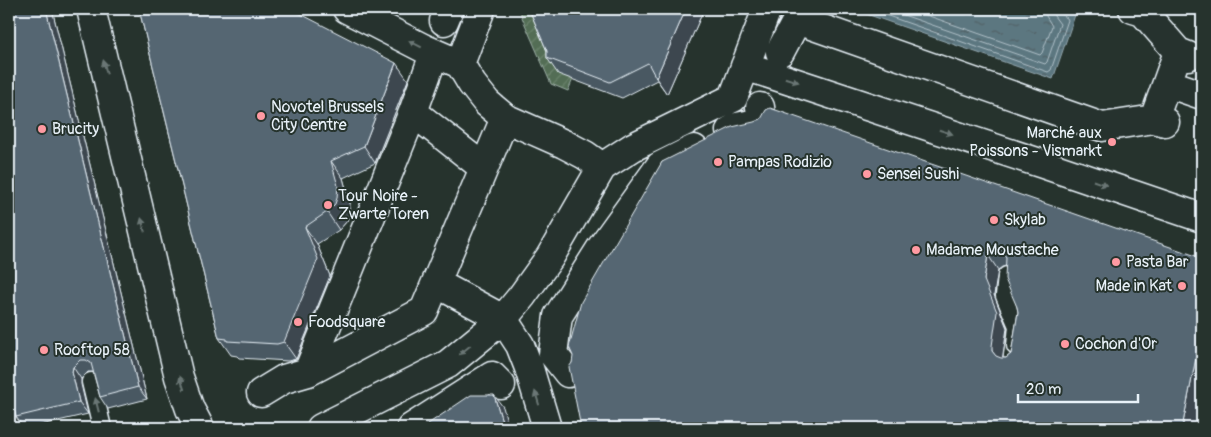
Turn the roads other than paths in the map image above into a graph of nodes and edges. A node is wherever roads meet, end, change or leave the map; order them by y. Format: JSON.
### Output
{"nodes":[{"id":1,"x":91,"y":9,"type":"edge"},
{"id":2,"x":347,"y":9,"type":"edge"},
{"id":3,"x":481,"y":9,"type":"edge"},
{"id":4,"x":767,"y":9,"type":"edge"},
{"id":5,"x":1133,"y":9,"type":"edge"},
{"id":6,"x":799,"y":15,"type":"edge"},
{"id":7,"x":780,"y":52,"type":"dead end"},
{"id":8,"x":460,"y":64,"type":"junction"},
{"id":9,"x":745,"y":66,"type":"junction"},
{"id":10,"x":428,"y":68,"type":"dead end"},
{"id":11,"x":1167,"y":83,"type":"junction"},
{"id":12,"x":1202,"y":95,"type":"edge"},
{"id":13,"x":760,"y":107,"type":"dead end"},
{"id":14,"x":413,"y":112,"type":"junction"},
{"id":15,"x":505,"y":118,"type":"junction"},
{"id":16,"x":602,"y":167,"type":"junction"},
{"id":17,"x":484,"y":168,"type":"junction"},
{"id":18,"x":1202,"y":218,"type":"edge"},
{"id":19,"x":1008,"y":276,"type":"edge"},
{"id":20,"x":436,"y":283,"type":"junction"},
{"id":21,"x":503,"y":319,"type":"junction"},
{"id":22,"x":554,"y":362,"type":"dead end"},
{"id":23,"x":1013,"y":364,"type":"edge"},
{"id":24,"x":308,"y":372,"type":"junction"},
{"id":25,"x":91,"y":382,"type":"edge"},
{"id":26,"x":508,"y":389,"type":"dead end"},
{"id":27,"x":261,"y":393,"type":"dead end"},
{"id":28,"x":9,"y":407,"type":"edge"},
{"id":29,"x":14,"y":428,"type":"edge"},
{"id":30,"x":102,"y":428,"type":"edge"},
{"id":31,"x":200,"y":428,"type":"edge"},
{"id":32,"x":321,"y":428,"type":"edge"},
{"id":33,"x":411,"y":428,"type":"edge"},
{"id":34,"x":546,"y":428,"type":"edge"}],
"edges":[{"from":31,"to":1,"type":"street","one_way":true},
{"from":8,"to":2,"type":"street","one_way":true},
{"from":3,"to":8,"type":"street"},
{"from":4,"to":9,"type":"street"},
{"from":5,"to":11,"type":"street"},
{"from":6,"to":7,"type":"street"},
{"from":6,"to":11,"type":"street"},
{"from":8,"to":15,"type":"street"},
{"from":9,"to":16,"type":"street"},
{"from":9,"to":18,"type":"street","one_way":true},
{"from":10,"to":14,"type":"street"},
{"from":11,"to":12,"type":"street"},
{"from":13,"to":22,"type":"street"},
{"from":14,"to":17,"type":"street"},
{"from":14,"to":24,"type":"street"},
{"from":15,"to":16,"type":"street"},
{"from":15,"to":17,"type":"street"},
{"from":16,"to":21,"type":"street"},
{"from":17,"to":20,"type":"street"},
{"from":19,"to":23,"type":"lane"},
{"from":20,"to":21,"type":"street"},
{"from":20,"to":24,"type":"street"},
{"from":21,"to":32,"type":"street","one_way":true},
{"from":34,"to":21,"type":"street","one_way":true},
{"from":24,"to":27,"type":"street"},
{"from":30,"to":25,"type":"lane","one_way":true},
{"from":26,"to":33,"type":"street"},
{"from":28,"to":29,"type":"lane"}]}
